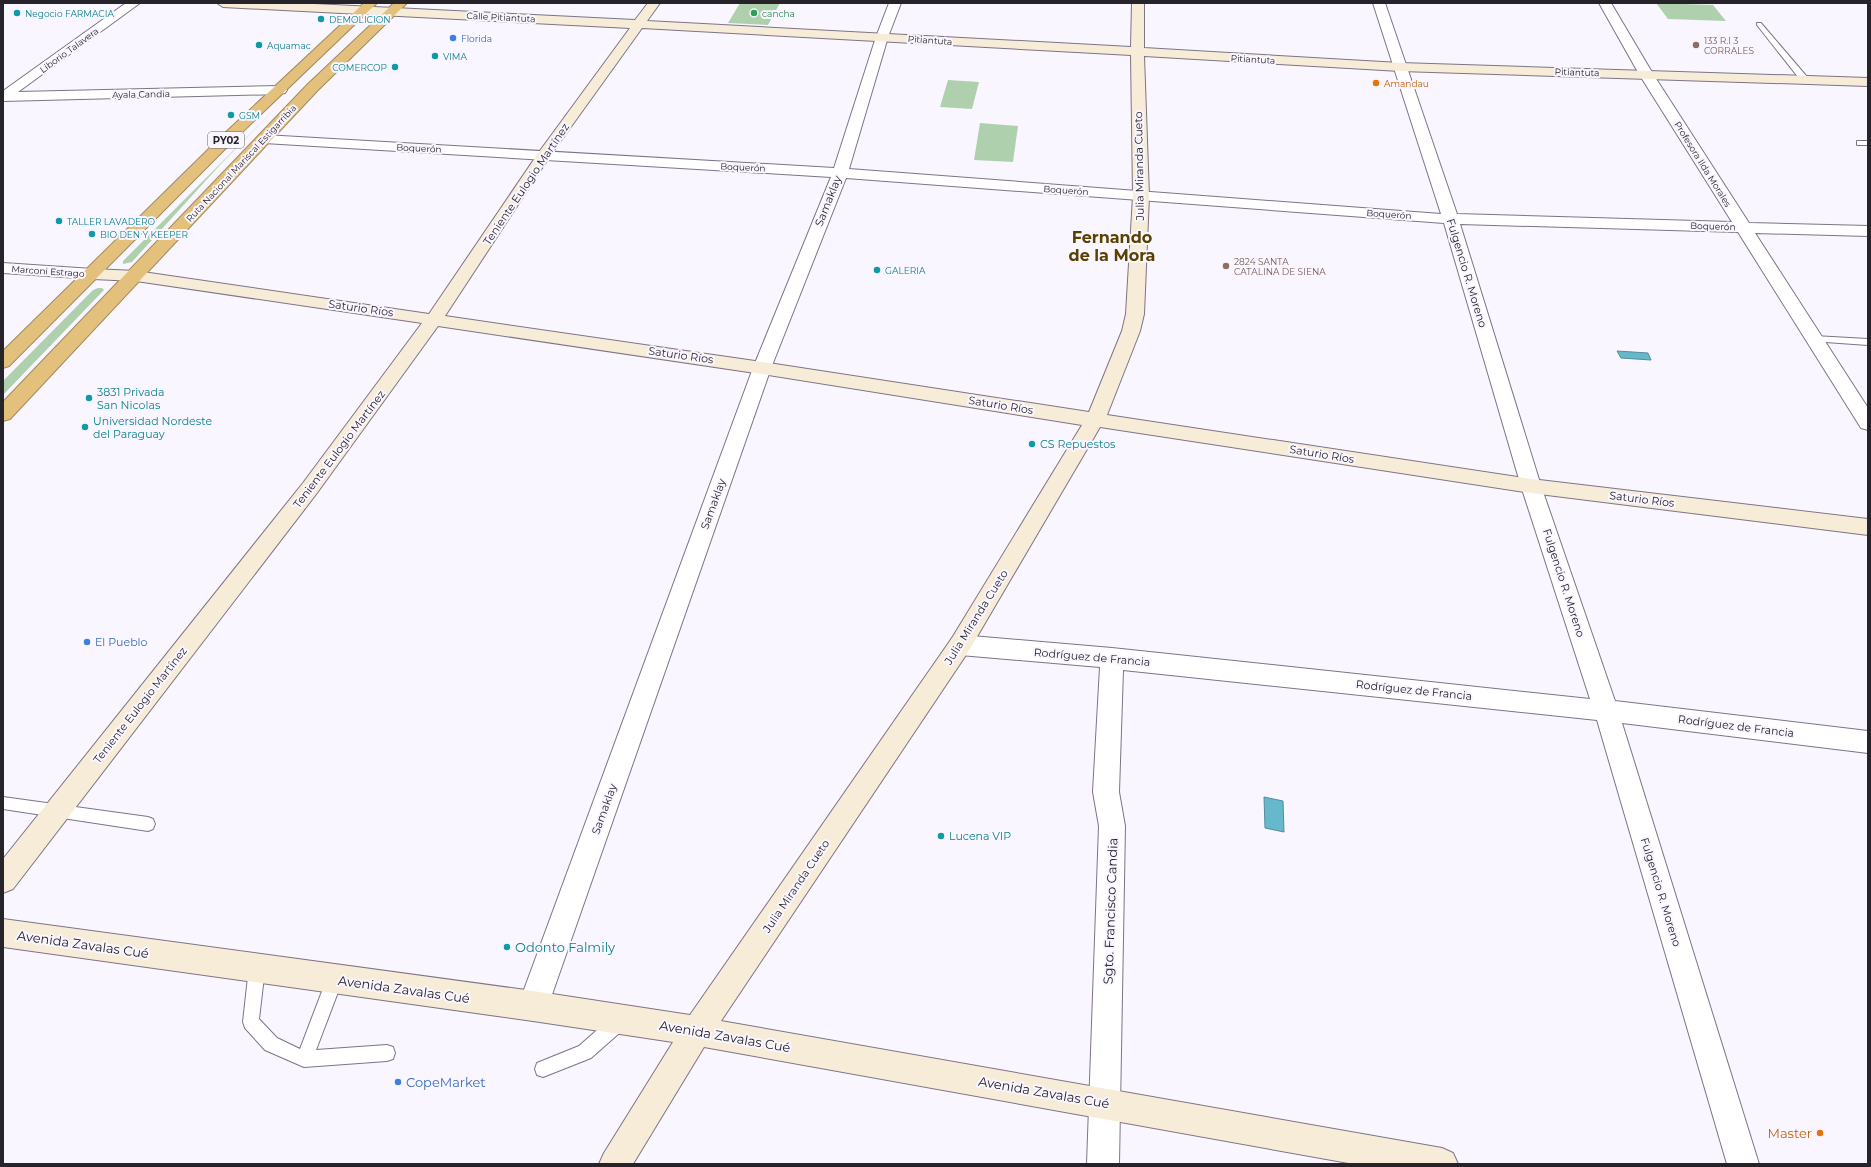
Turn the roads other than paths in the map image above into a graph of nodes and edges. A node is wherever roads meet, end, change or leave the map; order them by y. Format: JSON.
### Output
{"nodes":[{"id":1,"x":134,"y":3,"type":"edge"},
{"id":2,"x":223,"y":3,"type":"edge"},
{"id":3,"x":654,"y":3,"type":"edge"},
{"id":4,"x":895,"y":3,"type":"edge"},
{"id":5,"x":1138,"y":3,"type":"edge"},
{"id":6,"x":1379,"y":3,"type":"edge"},
{"id":7,"x":1605,"y":3,"type":"edge"},
{"id":8,"x":366,"y":7,"type":"edge"},
{"id":9,"x":396,"y":8,"type":"edge"},
{"id":10,"x":639,"y":24,"type":"junction"},
{"id":11,"x":1759,"y":24,"type":"dead end"},
{"id":12,"x":882,"y":36,"type":"junction"},
{"id":13,"x":1137,"y":53,"type":"junction"},
{"id":14,"x":1400,"y":67,"type":"junction"},
{"id":15,"x":1646,"y":74,"type":"junction"},
{"id":16,"x":1805,"y":80,"type":"junction"},
{"id":17,"x":1868,"y":82,"type":"edge"},
{"id":18,"x":280,"y":90,"type":"junction"},
{"id":19,"x":3,"y":97,"type":"edge"},
{"id":20,"x":264,"y":139,"type":"junction"},
{"id":21,"x":544,"y":155,"type":"junction"},
{"id":22,"x":840,"y":173,"type":"junction"},
{"id":23,"x":1141,"y":196,"type":"junction"},
{"id":24,"x":1451,"y":219,"type":"junction"},
{"id":25,"x":1742,"y":227,"type":"junction"},
{"id":26,"x":1868,"y":231,"type":"edge"},
{"id":27,"x":3,"y":268,"type":"edge"},
{"id":28,"x":93,"y":274,"type":"junction"},
{"id":29,"x":136,"y":276,"type":"junction"},
{"id":30,"x":434,"y":319,"type":"junction"},
{"id":31,"x":1814,"y":339,"type":"junction"},
{"id":32,"x":1868,"y":342,"type":"edge"},
{"id":33,"x":3,"y":362,"type":"edge"},
{"id":34,"x":762,"y":368,"type":"junction"},
{"id":35,"x":3,"y":414,"type":"edge"},
{"id":36,"x":1095,"y":420,"type":"junction"},
{"id":37,"x":1868,"y":423,"type":"edge"},
{"id":38,"x":1531,"y":486,"type":"junction"},
{"id":39,"x":1868,"y":527,"type":"edge"},
{"id":40,"x":960,"y":646,"type":"junction"},
{"id":41,"x":1112,"y":658,"type":"junction"},
{"id":42,"x":1606,"y":710,"type":"junction"},
{"id":43,"x":1868,"y":742,"type":"edge"},
{"id":44,"x":3,"y":803,"type":"edge"},
{"id":45,"x":57,"y":811,"type":"junction"},
{"id":46,"x":148,"y":824,"type":"dead end"},
{"id":47,"x":3,"y":880,"type":"edge"},
{"id":48,"x":3,"y":933,"type":"edge"},
{"id":49,"x":257,"y":968,"type":"junction"},
{"id":50,"x":335,"y":979,"type":"junction"},
{"id":51,"x":533,"y":1006,"type":"junction"},
{"id":52,"x":621,"y":1020,"type":"junction"},
{"id":53,"x":697,"y":1031,"type":"junction"},
{"id":54,"x":386,"y":1053,"type":"dead end"},
{"id":55,"x":304,"y":1059,"type":"junction"},
{"id":56,"x":543,"y":1069,"type":"dead end"},
{"id":57,"x":1104,"y":1102,"type":"junction"},
{"id":58,"x":615,"y":1164,"type":"edge"},
{"id":59,"x":1103,"y":1164,"type":"edge"},
{"id":60,"x":1442,"y":1164,"type":"edge"},
{"id":61,"x":1743,"y":1164,"type":"edge"}],
"edges":[{"from":1,"to":19,"type":"street","name":"Liborio Talavera"},
{"from":2,"to":8,"type":"street","name":"Calle Pitiantuta"},
{"from":3,"to":10,"type":"street","name":"Teniente Eulogio Martínez"},
{"from":4,"to":12,"type":"street","name":"Samaklay"},
{"from":5,"to":13,"type":"street","name":"Julia Miranda Cueto"},
{"from":6,"to":14,"type":"street","name":"Fulgencio R. Moreno"},
{"from":7,"to":15,"type":"street","name":"Profesora Ilda Morales"},
{"from":8,"to":9,"type":"street","name":"Calle Pitiantuta"},
{"from":8,"to":18,"type":"highway","name":"Ruta Nacional Mariscal Estigarribia","number":"PY02"},
{"from":9,"to":10,"type":"street","name":"Calle Pitiantuta"},
{"from":9,"to":20,"type":"highway","name":"Ruta Nacional Mariscal Estigarribia","number":"PY02"},
{"from":10,"to":12,"type":"street","name":"Pitiantuta"},
{"from":10,"to":21,"type":"street","name":"Teniente Eulogio Martínez"},
{"from":11,"to":16,"type":"lane"},
{"from":12,"to":13,"type":"street","name":"Pitiantuta"},
{"from":12,"to":22,"type":"street","name":"Samaklay"},
{"from":13,"to":14,"type":"street","name":"Pitiantuta"},
{"from":13,"to":23,"type":"street","name":"Julia Miranda Cueto"},
{"from":14,"to":15,"type":"street","name":"Pitiantuta"},
{"from":14,"to":24,"type":"street","name":"Fulgencio R. Moreno"},
{"from":15,"to":16,"type":"street","name":"Pitiantuta"},
{"from":15,"to":25,"type":"street","name":"Profesora Ilda Morales"},
{"from":16,"to":17,"type":"street","name":"Pitiantuta"},
{"from":18,"to":19,"type":"street","name":"Ayala Candia"},
{"from":18,"to":28,"type":"highway","name":"Ruta Nacional Mariscal Estigarribia","number":"PY02"},
{"from":20,"to":21,"type":"street","name":"Boquerón"},
{"from":20,"to":29,"type":"highway","name":"Ruta Nacional Mariscal Estigarribia","number":"PY02"},
{"from":21,"to":22,"type":"street","name":"Boquerón"},
{"from":21,"to":30,"type":"street","name":"Teniente Eulogio Martínez"},
{"from":22,"to":23,"type":"street","name":"Boquerón"},
{"from":22,"to":34,"type":"street","name":"Samaklay"},
{"from":23,"to":24,"type":"street","name":"Boquerón"},
{"from":23,"to":36,"type":"street","name":"Julia Miranda Cueto"},
{"from":24,"to":25,"type":"street","name":"Boquerón"},
{"from":24,"to":38,"type":"street","name":"Fulgencio R. Moreno"},
{"from":25,"to":26,"type":"street","name":"Boquerón"},
{"from":25,"to":31,"type":"street","name":"Profesora Ilda Morales"},
{"from":27,"to":28,"type":"street","name":"Marconi Estrago"},
{"from":28,"to":29,"type":"street","name":"Saturio Ríos"},
{"from":28,"to":33,"type":"highway","name":"Ruta Nacional Mariscal Estigarribia","number":"PY02"},
{"from":29,"to":30,"type":"street","name":"Saturio Ríos"},
{"from":29,"to":35,"type":"highway","name":"Ruta Nacional Mariscal Estigarribia","number":"PY02"},
{"from":30,"to":34,"type":"street","name":"Saturio Ríos"},
{"from":30,"to":45,"type":"street","name":"Teniente Eulogio Martínez"},
{"from":31,"to":32,"type":"lane"},
{"from":31,"to":37,"type":"street","name":"Profesora Ilda Morales"},
{"from":34,"to":36,"type":"street","name":"Saturio Ríos"},
{"from":34,"to":51,"type":"street","name":"Samaklay"},
{"from":36,"to":38,"type":"street","name":"Saturio Ríos"},
{"from":36,"to":40,"type":"street","name":"Julia Miranda Cueto"},
{"from":38,"to":39,"type":"street","name":"Saturio Ríos"},
{"from":38,"to":42,"type":"street","name":"Fulgencio R. Moreno"},
{"from":40,"to":41,"type":"street","name":"Rodríguez de Francia"},
{"from":40,"to":53,"type":"street","name":"Julia Miranda Cueto"},
{"from":41,"to":42,"type":"street","name":"Rodríguez de Francia"},
{"from":41,"to":57,"type":"street","name":"Sgto. Francisco Candia"},
{"from":42,"to":43,"type":"street","name":"Rodríguez de Francia"},
{"from":42,"to":61,"type":"street","name":"Fulgencio R. Moreno"},
{"from":44,"to":45,"type":"lane"},
{"from":45,"to":46,"type":"lane"},
{"from":45,"to":47,"type":"street","name":"Teniente Eulogio Martínez"},
{"from":48,"to":49,"type":"street","name":"Avenida Zavalas Cué"},
{"from":49,"to":50,"type":"street","name":"Avenida Zavalas Cué"},
{"from":49,"to":55,"type":"lane"},
{"from":50,"to":51,"type":"street","name":"Avenida Zavalas Cué"},
{"from":50,"to":55,"type":"lane"},
{"from":51,"to":52,"type":"street","name":"Avenida Zavalas Cué"},
{"from":52,"to":53,"type":"street","name":"Avenida Zavalas Cué"},
{"from":52,"to":56,"type":"lane"},
{"from":53,"to":57,"type":"street","name":"Avenida Zavalas Cué"},
{"from":53,"to":58,"type":"street","name":"Julia Miranda Cueto"},
{"from":54,"to":55,"type":"lane"},
{"from":57,"to":59,"type":"street","name":"Sgto. Francisco Candia"},
{"from":57,"to":60,"type":"street","name":"Avenida Zavalas Cué"}]}
